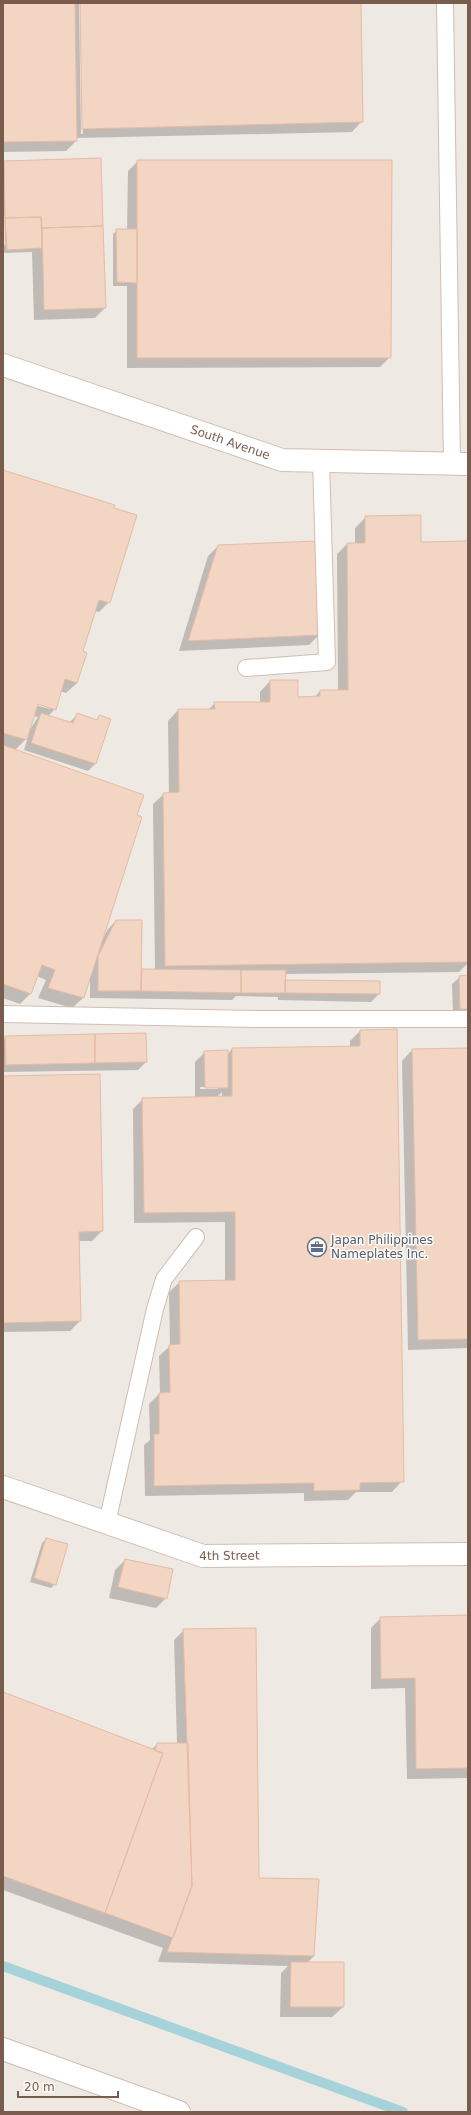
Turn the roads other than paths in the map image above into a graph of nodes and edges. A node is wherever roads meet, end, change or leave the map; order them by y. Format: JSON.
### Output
{"nodes":[{"id":1,"x":445,"y":3,"type":"edge"},
{"id":2,"x":3,"y":365,"type":"edge"},
{"id":3,"x":321,"y":461,"type":"junction"},
{"id":4,"x":460,"y":465,"type":"edge"},
{"id":5,"x":246,"y":668,"type":"dead end"},
{"id":6,"x":3,"y":1014,"type":"edge"},
{"id":7,"x":468,"y":1019,"type":"edge"},
{"id":8,"x":196,"y":1237,"type":"dead end"},
{"id":9,"x":3,"y":1487,"type":"edge"},
{"id":10,"x":107,"y":1523,"type":"junction"},
{"id":11,"x":468,"y":1554,"type":"edge"},
{"id":12,"x":3,"y":2049,"type":"edge"},
{"id":13,"x":156,"y":2108,"type":"edge"},
{"id":14,"x":179,"y":2112,"type":"edge"}],
"edges":[{"from":1,"to":4,"type":"lane"},
{"from":2,"to":3,"type":"street","name":"South Avenue"},
{"from":3,"to":4,"type":"street","name":"South Avenue"},
{"from":3,"to":5,"type":"lane"},
{"from":6,"to":7,"type":"lane"},
{"from":8,"to":10,"type":"lane"},
{"from":9,"to":10,"type":"street","name":"4th Street"},
{"from":10,"to":11,"type":"street","name":"4th Street"},
{"from":12,"to":13,"type":"street"},
{"from":13,"to":14,"type":"street"}]}
